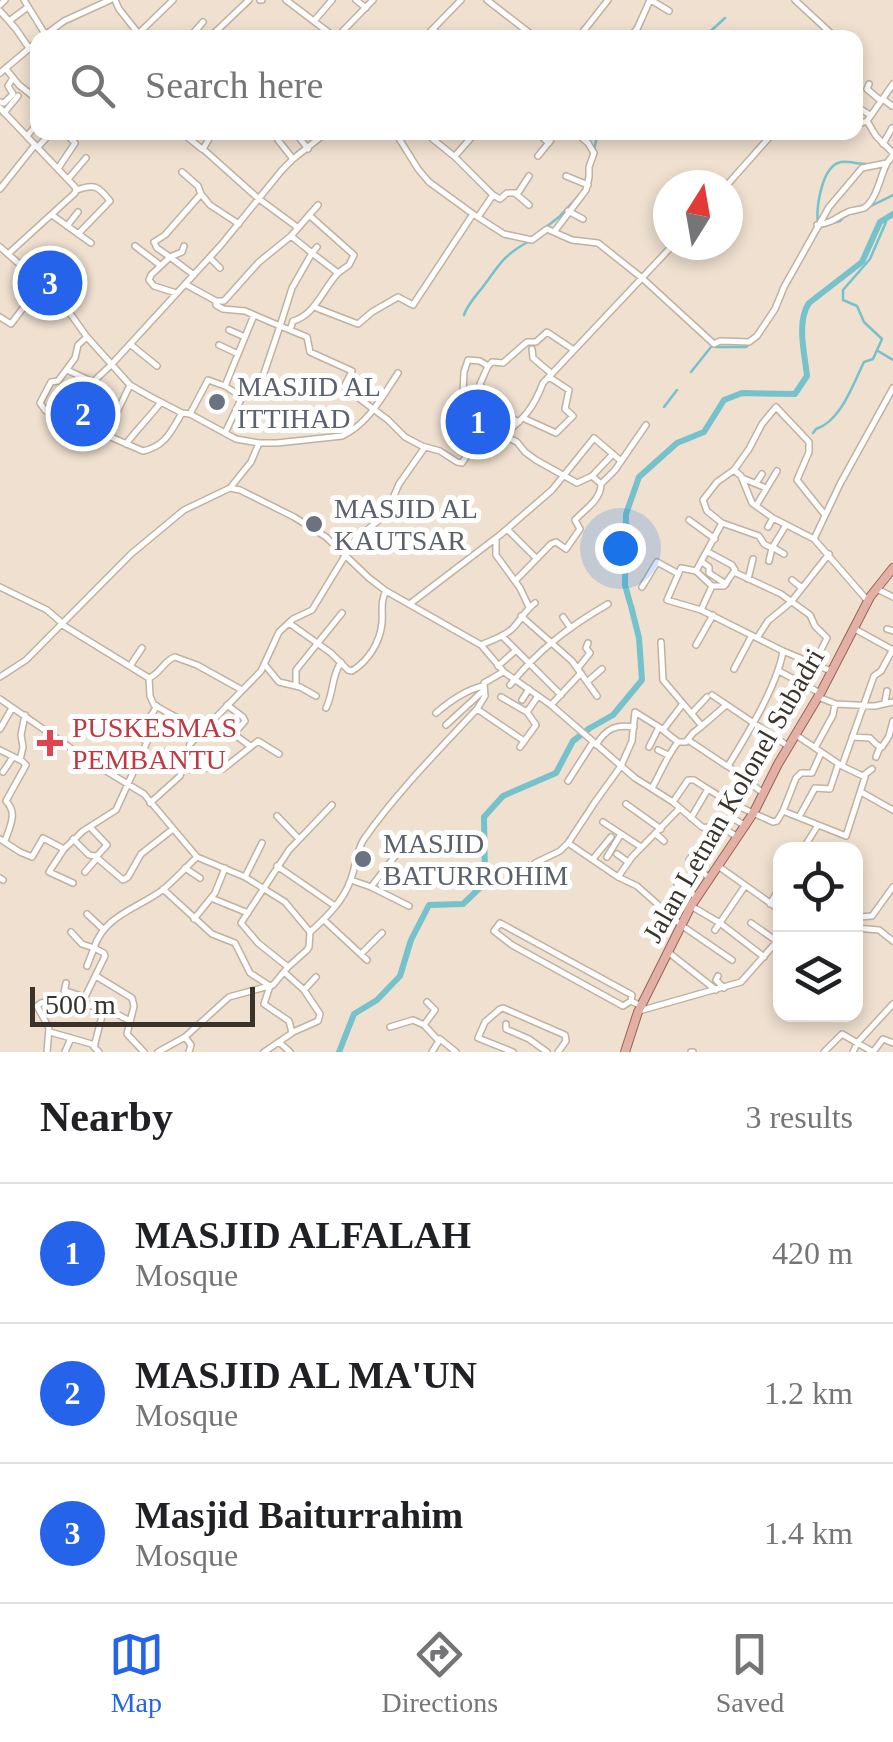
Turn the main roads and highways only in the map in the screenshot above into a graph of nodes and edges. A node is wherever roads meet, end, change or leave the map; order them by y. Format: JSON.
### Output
{"nodes":[{"id":1,"x":893,"y":568,"type":"edge"},
{"id":2,"x":625,"y":1052,"type":"edge"}],
"edges":[{"from":1,"to":2,"type":"main road","name":"Jalan Letnan Kolonel Subadri"}]}
